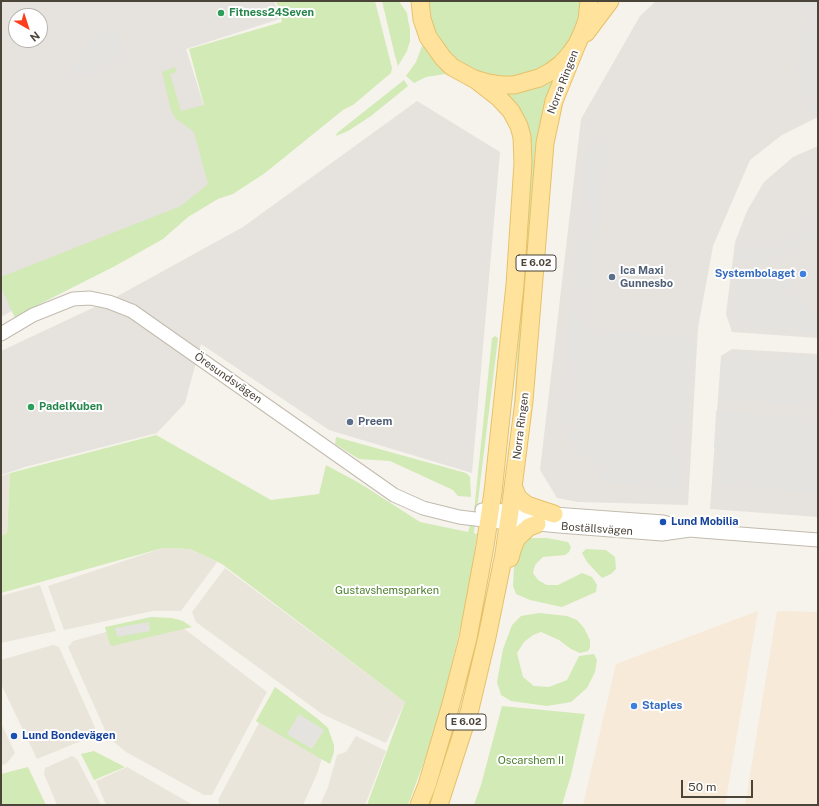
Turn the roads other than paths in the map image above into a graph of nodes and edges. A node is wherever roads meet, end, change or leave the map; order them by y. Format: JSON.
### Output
{"nodes":[{"id":1,"x":589,"y":1,"type":"edge"},
{"id":2,"x":610,"y":1,"type":"edge"},
{"id":3,"x":417,"y":5,"type":"edge"},
{"id":4,"x":578,"y":43,"type":"junction"},
{"id":5,"x":476,"y":80,"type":"junction"},
{"id":6,"x":1,"y":334,"type":"edge"},
{"id":7,"x":514,"y":488,"type":"junction"},
{"id":8,"x":554,"y":514,"type":"junction"},
{"id":9,"x":499,"y":518,"type":"junction"},
{"id":10,"x":537,"y":524,"type":"junction"},
{"id":11,"x":690,"y":530,"type":"junction"},
{"id":12,"x":818,"y":540,"type":"edge"},
{"id":13,"x":494,"y":602,"type":"junction"},
{"id":14,"x":419,"y":805,"type":"edge"},
{"id":15,"x":439,"y":805,"type":"edge"}],
"edges":[{"from":1,"to":4,"type":"main road","name":"Norra Ringen"},
{"from":2,"to":4,"type":"main road","number":"E 6.02"},
{"from":3,"to":5,"type":"main road"},
{"from":4,"to":5,"type":"main road"},
{"from":4,"to":7,"type":"main road","name":"Norra Ringen","number":"E 6.02"},
{"from":5,"to":9,"type":"main road","name":"Norra Ringen","number":"E 6.02"},
{"from":6,"to":9,"type":"street","name":"Öresundsvägen"},
{"from":7,"to":8,"type":"main road"},
{"from":7,"to":9,"type":"main road","name":"Norra Ringen","number":"E 6.02"},
{"from":8,"to":9,"type":"street","name":"Boställsvägen"},
{"from":8,"to":11,"type":"street","name":"Boställsvägen"},
{"from":9,"to":10,"type":"street","name":"Boställsvägen"},
{"from":9,"to":13,"type":"main road","name":"Norra Ringen","number":"E 6.02"},
{"from":9,"to":14,"type":"main road","name":"Norra Ringen","number":"E 6.02"},
{"from":10,"to":11,"type":"street","name":"Boställsvägen"},
{"from":10,"to":13,"type":"main road"},
{"from":11,"to":12,"type":"street","name":"Boställsvägen"},
{"from":13,"to":15,"type":"main road","name":"Norra Ringen","number":"E 6.02"}]}
